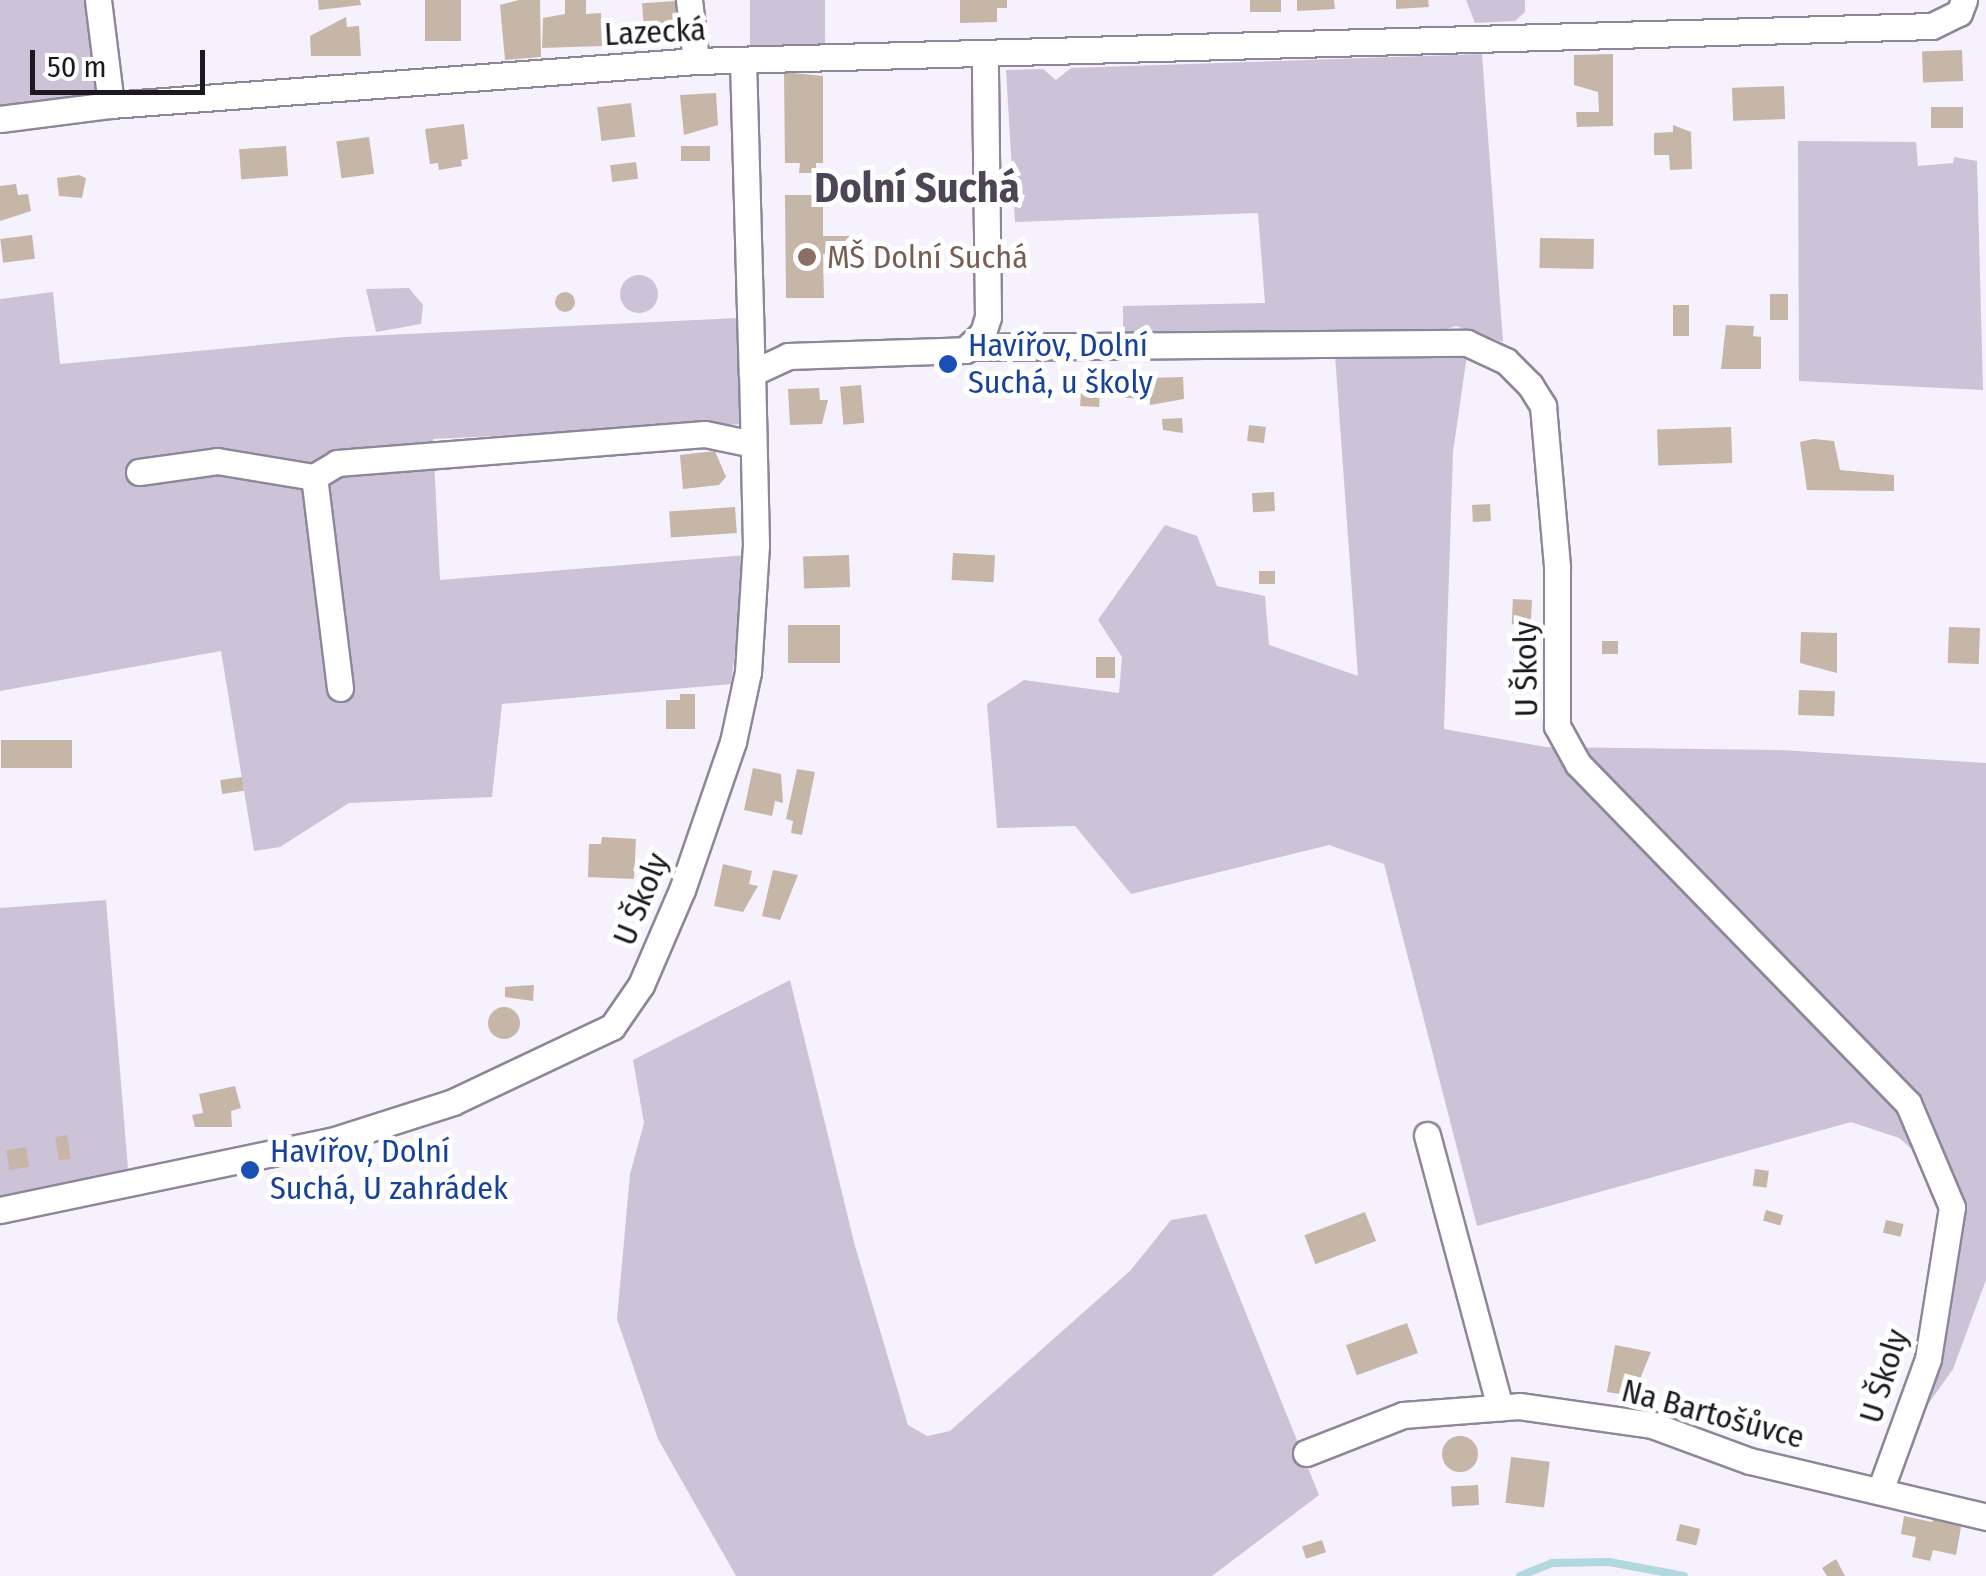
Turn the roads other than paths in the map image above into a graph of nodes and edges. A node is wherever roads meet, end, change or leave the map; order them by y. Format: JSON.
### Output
{"nodes":[{"id":1,"x":98,"y":0,"type":"edge"},
{"id":2,"x":689,"y":0,"type":"edge"},
{"id":3,"x":1964,"y":0,"type":"edge"},
{"id":4,"x":986,"y":54,"type":"junction"},
{"id":5,"x":743,"y":60,"type":"junction"},
{"id":6,"x":696,"y":61,"type":"junction"},
{"id":7,"x":111,"y":104,"type":"junction"},
{"id":8,"x":0,"y":119,"type":"edge"},
{"id":9,"x":970,"y":347,"type":"junction"},
{"id":10,"x":752,"y":373,"type":"junction"},
{"id":11,"x":753,"y":444,"type":"junction"},
{"id":12,"x":139,"y":472,"type":"dead end"},
{"id":13,"x":314,"y":476,"type":"junction"},
{"id":14,"x":340,"y":688,"type":"dead end"},
{"id":15,"x":1427,"y":1135,"type":"dead end"},
{"id":16,"x":0,"y":1210,"type":"edge"},
{"id":17,"x":1500,"y":1407,"type":"junction"},
{"id":18,"x":1306,"y":1453,"type":"dead end"},
{"id":19,"x":1880,"y":1492,"type":"junction"},
{"id":20,"x":1986,"y":1518,"type":"edge"}],
"edges":[{"from":1,"to":7,"type":"street"},
{"from":2,"to":6,"type":"street"},
{"from":3,"to":4,"type":"street","name":"Lazecká"},
{"from":4,"to":5,"type":"street","name":"Lazecká"},
{"from":4,"to":9,"type":"street"},
{"from":5,"to":6,"type":"street","name":"Lazecká"},
{"from":5,"to":10,"type":"street"},
{"from":6,"to":7,"type":"street","name":"Lazecká"},
{"from":7,"to":8,"type":"street","name":"Lazecká"},
{"from":9,"to":10,"type":"street","name":"U Školy"},
{"from":9,"to":19,"type":"street","name":"U Školy"},
{"from":10,"to":11,"type":"street","name":"U Školy"},
{"from":11,"to":13,"type":"street"},
{"from":11,"to":16,"type":"street","name":"U Školy"},
{"from":12,"to":13,"type":"street"},
{"from":13,"to":14,"type":"street"},
{"from":15,"to":17,"type":"street"},
{"from":17,"to":18,"type":"street","name":"Na Bartošůvce"},
{"from":17,"to":19,"type":"street","name":"Na Bartošůvce"},
{"from":19,"to":20,"type":"street","name":"Na Bartošůvce"}]}
